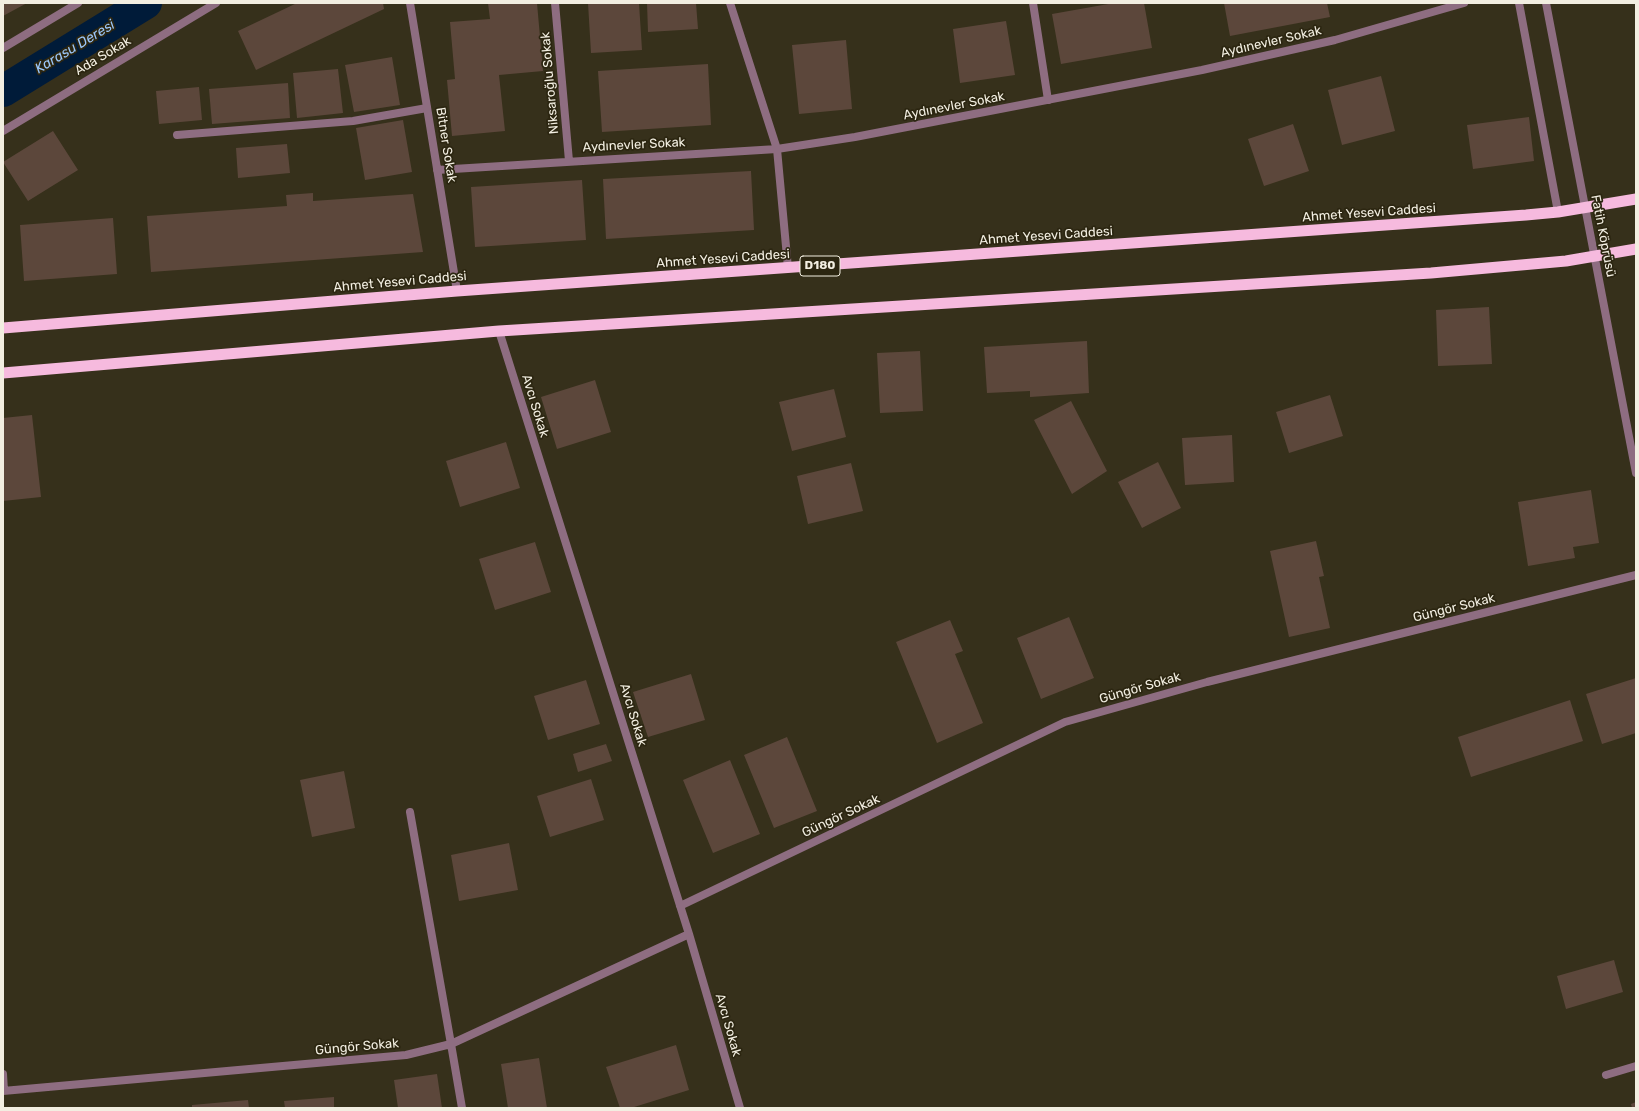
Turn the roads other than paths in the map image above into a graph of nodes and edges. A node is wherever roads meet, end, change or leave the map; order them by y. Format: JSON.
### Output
{"nodes":[{"id":1,"x":78,"y":3,"type":"edge"},
{"id":2,"x":216,"y":3,"type":"edge"},
{"id":3,"x":410,"y":3,"type":"edge"},
{"id":4,"x":556,"y":3,"type":"edge"},
{"id":5,"x":730,"y":3,"type":"edge"},
{"id":6,"x":1033,"y":3,"type":"edge"},
{"id":7,"x":1464,"y":3,"type":"edge"},
{"id":8,"x":1519,"y":3,"type":"edge"},
{"id":9,"x":1546,"y":3,"type":"edge"},
{"id":10,"x":3,"y":48,"type":"edge"},
{"id":11,"x":1048,"y":100,"type":"junction"},
{"id":12,"x":427,"y":108,"type":"junction"},
{"id":13,"x":3,"y":131,"type":"edge"},
{"id":14,"x":177,"y":135,"type":"dead end"},
{"id":15,"x":777,"y":149,"type":"junction"},
{"id":16,"x":569,"y":161,"type":"junction"},
{"id":17,"x":437,"y":170,"type":"junction"},
{"id":18,"x":1636,"y":199,"type":"edge"},
{"id":19,"x":1558,"y":212,"type":"junction"},
{"id":20,"x":1636,"y":249,"type":"edge"},
{"id":21,"x":788,"y":268,"type":"junction"},
{"id":22,"x":457,"y":291,"type":"junction"},
{"id":23,"x":3,"y":328,"type":"edge"},
{"id":24,"x":499,"y":331,"type":"junction"},
{"id":25,"x":3,"y":373,"type":"edge"},
{"id":26,"x":1636,"y":473,"type":"edge"},
{"id":27,"x":1636,"y":575,"type":"edge"},
{"id":28,"x":410,"y":812,"type":"dead end"},
{"id":29,"x":680,"y":906,"type":"junction"},
{"id":30,"x":689,"y":934,"type":"junction"},
{"id":31,"x":451,"y":1044,"type":"junction"},
{"id":32,"x":1636,"y":1066,"type":"edge"},
{"id":33,"x":3,"y":1074,"type":"edge"},
{"id":34,"x":1606,"y":1075,"type":"dead end"},
{"id":35,"x":4,"y":1091,"type":"edge"},
{"id":36,"x":462,"y":1108,"type":"edge"},
{"id":37,"x":740,"y":1108,"type":"edge"}],
"edges":[{"from":1,"to":10,"type":"street"},
{"from":2,"to":13,"type":"street","name":"Ada Sokak"},
{"from":3,"to":12,"type":"street","name":"Bitner Sokak"},
{"from":4,"to":16,"type":"street","name":"Niksaroğlu Sokak"},
{"from":5,"to":15,"type":"street"},
{"from":6,"to":11,"type":"street"},
{"from":7,"to":11,"type":"street","name":"Aydınevler Sokak"},
{"from":8,"to":19,"type":"street"},
{"from":9,"to":26,"type":"street","name":"Fatih Köprüsü"},
{"from":11,"to":15,"type":"street","name":"Aydınevler Sokak"},
{"from":12,"to":14,"type":"street"},
{"from":12,"to":17,"type":"street","name":"Bitner Sokak"},
{"from":15,"to":16,"type":"street","name":"Aydınevler Sokak"},
{"from":15,"to":21,"type":"street"},
{"from":16,"to":17,"type":"street","name":"Aydınevler Sokak"},
{"from":17,"to":22,"type":"street","name":"Bitner Sokak"},
{"from":18,"to":19,"type":"highway","name":"Ahmet Yesevi Caddesi","number":"D180"},
{"from":19,"to":21,"type":"highway","name":"Ahmet Yesevi Caddesi","number":"D180"},
{"from":20,"to":24,"type":"highway"},
{"from":21,"to":22,"type":"highway","name":"Ahmet Yesevi Caddesi","number":"D180"},
{"from":22,"to":23,"type":"highway","name":"Ahmet Yesevi Caddesi","number":"D180"},
{"from":24,"to":25,"type":"highway"},
{"from":24,"to":29,"type":"street","name":"Avcı Sokak"},
{"from":27,"to":29,"type":"street","name":"Güngör Sokak"},
{"from":28,"to":31,"type":"street"},
{"from":29,"to":30,"type":"street","name":"Avcı Sokak"},
{"from":30,"to":31,"type":"street","name":"Güngör Sokak"},
{"from":30,"to":37,"type":"street","name":"Avcı Sokak"},
{"from":31,"to":35,"type":"street","name":"Güngör Sokak"},
{"from":31,"to":36,"type":"street"},
{"from":32,"to":34,"type":"street"},
{"from":33,"to":35,"type":"street"}]}
